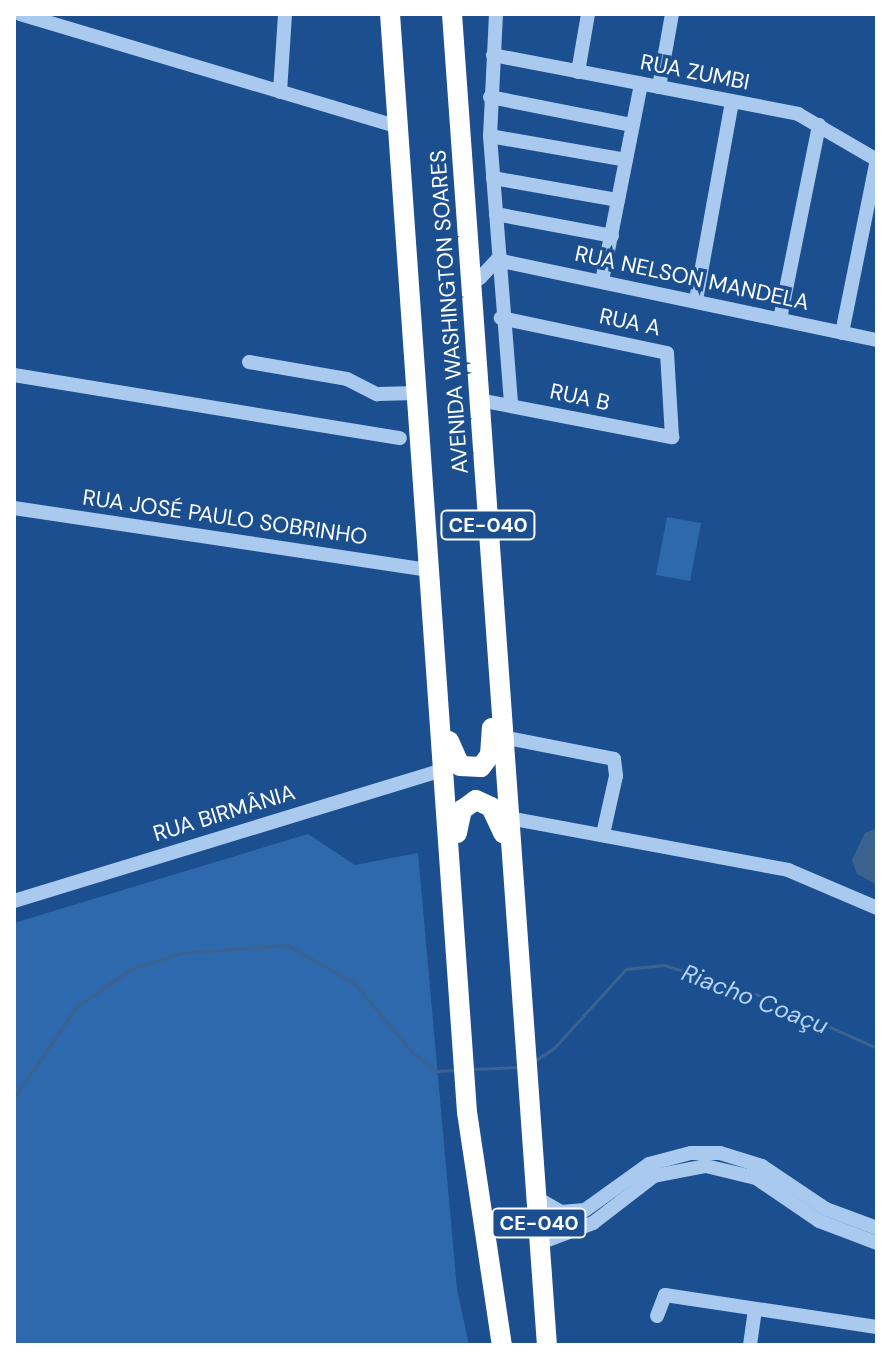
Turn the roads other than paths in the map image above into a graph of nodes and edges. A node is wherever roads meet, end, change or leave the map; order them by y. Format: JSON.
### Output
{"nodes":[{"id":1,"x":20,"y":14,"type":"edge"},
{"id":2,"x":285,"y":14,"type":"edge"},
{"id":3,"x":390,"y":14,"type":"edge"},
{"id":4,"x":452,"y":14,"type":"edge"},
{"id":5,"x":496,"y":14,"type":"edge"},
{"id":6,"x":588,"y":14,"type":"edge"},
{"id":7,"x":672,"y":14,"type":"edge"},
{"id":8,"x":493,"y":55,"type":"junction"},
{"id":9,"x":578,"y":72,"type":"junction"},
{"id":10,"x":641,"y":84,"type":"junction"},
{"id":11,"x":659,"y":87,"type":"junction"},
{"id":12,"x":280,"y":92,"type":"junction"},
{"id":13,"x":490,"y":97,"type":"junction"},
{"id":14,"x":732,"y":102,"type":"junction"},
{"id":15,"x":632,"y":125,"type":"junction"},
{"id":16,"x":819,"y":125,"type":"junction"},
{"id":17,"x":398,"y":127,"type":"junction"},
{"id":18,"x":490,"y":136,"type":"junction"},
{"id":19,"x":626,"y":160,"type":"junction"},
{"id":20,"x":877,"y":160,"type":"edge"},
{"id":21,"x":493,"y":178,"type":"junction"},
{"id":22,"x":618,"y":200,"type":"junction"},
{"id":23,"x":496,"y":214,"type":"junction"},
{"id":24,"x":612,"y":236,"type":"junction"},
{"id":25,"x":468,"y":243,"type":"junction"},
{"id":26,"x":496,"y":244,"type":"junction"},
{"id":27,"x":497,"y":260,"type":"junction"},
{"id":28,"x":469,"y":278,"type":"junction"},
{"id":29,"x":602,"y":281,"type":"junction"},
{"id":30,"x":696,"y":300,"type":"junction"},
{"id":31,"x":501,"y":318,"type":"junction"},
{"id":32,"x":780,"y":319,"type":"junction"},
{"id":33,"x":842,"y":333,"type":"junction"},
{"id":34,"x":877,"y":340,"type":"edge"},
{"id":35,"x":249,"y":362,"type":"dead end"},
{"id":36,"x":14,"y":375,"type":"edge"},
{"id":37,"x":417,"y":393,"type":"junction"},
{"id":38,"x":479,"y":400,"type":"junction"},
{"id":39,"x":511,"y":405,"type":"junction"},
{"id":40,"x":672,"y":437,"type":"joint"},
{"id":41,"x":400,"y":438,"type":"dead end"},
{"id":42,"x":14,"y":508,"type":"edge"},
{"id":43,"x":429,"y":570,"type":"junction"},
{"id":44,"x":500,"y":708,"type":"junction"},
{"id":45,"x":442,"y":714,"type":"junction"},
{"id":46,"x":502,"y":737,"type":"junction"},
{"id":47,"x":446,"y":769,"type":"junction"},
{"id":48,"x":508,"y":818,"type":"junction"},
{"id":49,"x":603,"y":834,"type":"junction"},
{"id":50,"x":511,"y":856,"type":"junction"},
{"id":51,"x":452,"y":858,"type":"junction"},
{"id":52,"x":14,"y":901,"type":"edge"},
{"id":53,"x":877,"y":908,"type":"edge"},
{"id":54,"x":537,"y":1198,"type":"junction"},
{"id":55,"x":877,"y":1228,"type":"edge"},
{"id":56,"x":540,"y":1243,"type":"junction"},
{"id":57,"x":877,"y":1243,"type":"edge"},
{"id":58,"x":755,"y":1309,"type":"junction"},
{"id":59,"x":657,"y":1316,"type":"dead end"},
{"id":60,"x":877,"y":1327,"type":"edge"},
{"id":61,"x":549,"y":1344,"type":"edge"},
{"id":62,"x":502,"y":1345,"type":"edge"},
{"id":63,"x":750,"y":1345,"type":"edge"}],
"edges":[{"from":1,"to":12,"type":"street"},
{"from":2,"to":12,"type":"street"},
{"from":3,"to":17,"type":"highway","name":"AVENIDA WASHINGTON SOARES","number":"CE-040"},
{"from":4,"to":25,"type":"highway","name":"AVENIDA WASHINGTON SOARES","number":"CE-040"},
{"from":5,"to":8,"type":"street"},
{"from":6,"to":9,"type":"street"},
{"from":7,"to":11,"type":"street"},
{"from":8,"to":9,"type":"street","name":"RUA ZUMBI"},
{"from":8,"to":13,"type":"street"},
{"from":9,"to":10,"type":"street","name":"RUA ZUMBI"},
{"from":10,"to":11,"type":"street","name":"RUA ZUMBI"},
{"from":10,"to":15,"type":"street"},
{"from":11,"to":14,"type":"street","name":"RUA ZUMBI"},
{"from":12,"to":17,"type":"street"},
{"from":13,"to":15,"type":"street"},
{"from":13,"to":18,"type":"street"},
{"from":14,"to":16,"type":"street","name":"RUA ZUMBI"},
{"from":14,"to":30,"type":"street"},
{"from":15,"to":19,"type":"street"},
{"from":16,"to":20,"type":"street","name":"RUA ZUMBI"},
{"from":16,"to":32,"type":"street"},
{"from":17,"to":37,"type":"highway","name":"AVENIDA WASHINGTON SOARES","number":"CE-040"},
{"from":18,"to":19,"type":"street"},
{"from":18,"to":21,"type":"street"},
{"from":19,"to":22,"type":"street"},
{"from":20,"to":33,"type":"street"},
{"from":21,"to":22,"type":"street"},
{"from":21,"to":23,"type":"street"},
{"from":22,"to":24,"type":"street"},
{"from":23,"to":24,"type":"street"},
{"from":23,"to":26,"type":"street"},
{"from":24,"to":29,"type":"street"},
{"from":25,"to":26,"type":"street"},
{"from":25,"to":28,"type":"highway","name":"AVENIDA WASHINGTON SOARES","number":"CE-040"},
{"from":26,"to":27,"type":"street"},
{"from":27,"to":28,"type":"street"},
{"from":27,"to":29,"type":"street","name":"RUA NELSON MANDELA"},
{"from":27,"to":31,"type":"street"},
{"from":28,"to":38,"type":"highway","name":"AVENIDA WASHINGTON SOARES","number":"CE-040"},
{"from":29,"to":30,"type":"street","name":"RUA NELSON MANDELA"},
{"from":30,"to":32,"type":"street","name":"RUA NELSON MANDELA"},
{"from":31,"to":39,"type":"street"},
{"from":31,"to":40,"type":"street","name":"RUA A"},
{"from":32,"to":33,"type":"street","name":"RUA NELSON MANDELA"},
{"from":33,"to":34,"type":"street","name":"RUA NELSON MANDELA"},
{"from":35,"to":37,"type":"street"},
{"from":36,"to":41,"type":"street"},
{"from":37,"to":43,"type":"highway","name":"AVENIDA WASHINGTON SOARES","number":"CE-040"},
{"from":38,"to":39,"type":"street","name":"RUA B"},
{"from":38,"to":44,"type":"highway","name":"AVENIDA WASHINGTON SOARES","number":"CE-040"},
{"from":39,"to":40,"type":"street","name":"RUA B"},
{"from":42,"to":43,"type":"street","name":"RUA JOSÉ PAULO SOBRINHO"},
{"from":43,"to":45,"type":"highway","name":"AVENIDA WASHINGTON SOARES","number":"CE-040"},
{"from":44,"to":45,"type":"highway"},
{"from":44,"to":46,"type":"highway","name":"AVENIDA WASHINGTON SOARES","number":"CE-040"},
{"from":45,"to":47,"type":"highway","name":"AVENIDA WASHINGTON SOARES","number":"CE-040"},
{"from":46,"to":48,"type":"highway","name":"AVENIDA WASHINGTON SOARES","number":"CE-040"},
{"from":46,"to":49,"type":"street"},
{"from":47,"to":51,"type":"highway","name":"AVENIDA WASHINGTON SOARES","number":"CE-040"},
{"from":47,"to":52,"type":"street","name":"RUA BIRMÂNIA"},
{"from":48,"to":49,"type":"street"},
{"from":48,"to":50,"type":"highway","name":"AVENIDA WASHINGTON SOARES","number":"CE-040"},
{"from":49,"to":53,"type":"street"},
{"from":50,"to":51,"type":"highway"},
{"from":50,"to":54,"type":"highway","name":"AVENIDA WASHINGTON SOARES","number":"CE-040"},
{"from":51,"to":62,"type":"highway","name":"AVENIDA WASHINGTON SOARES","number":"CE-040"},
{"from":54,"to":55,"type":"street"},
{"from":54,"to":56,"type":"highway","number":"CE-040"},
{"from":56,"to":57,"type":"street"},
{"from":56,"to":61,"type":"highway","number":"CE-040"},
{"from":58,"to":59,"type":"street"},
{"from":58,"to":60,"type":"street"},
{"from":58,"to":63,"type":"street"}]}
